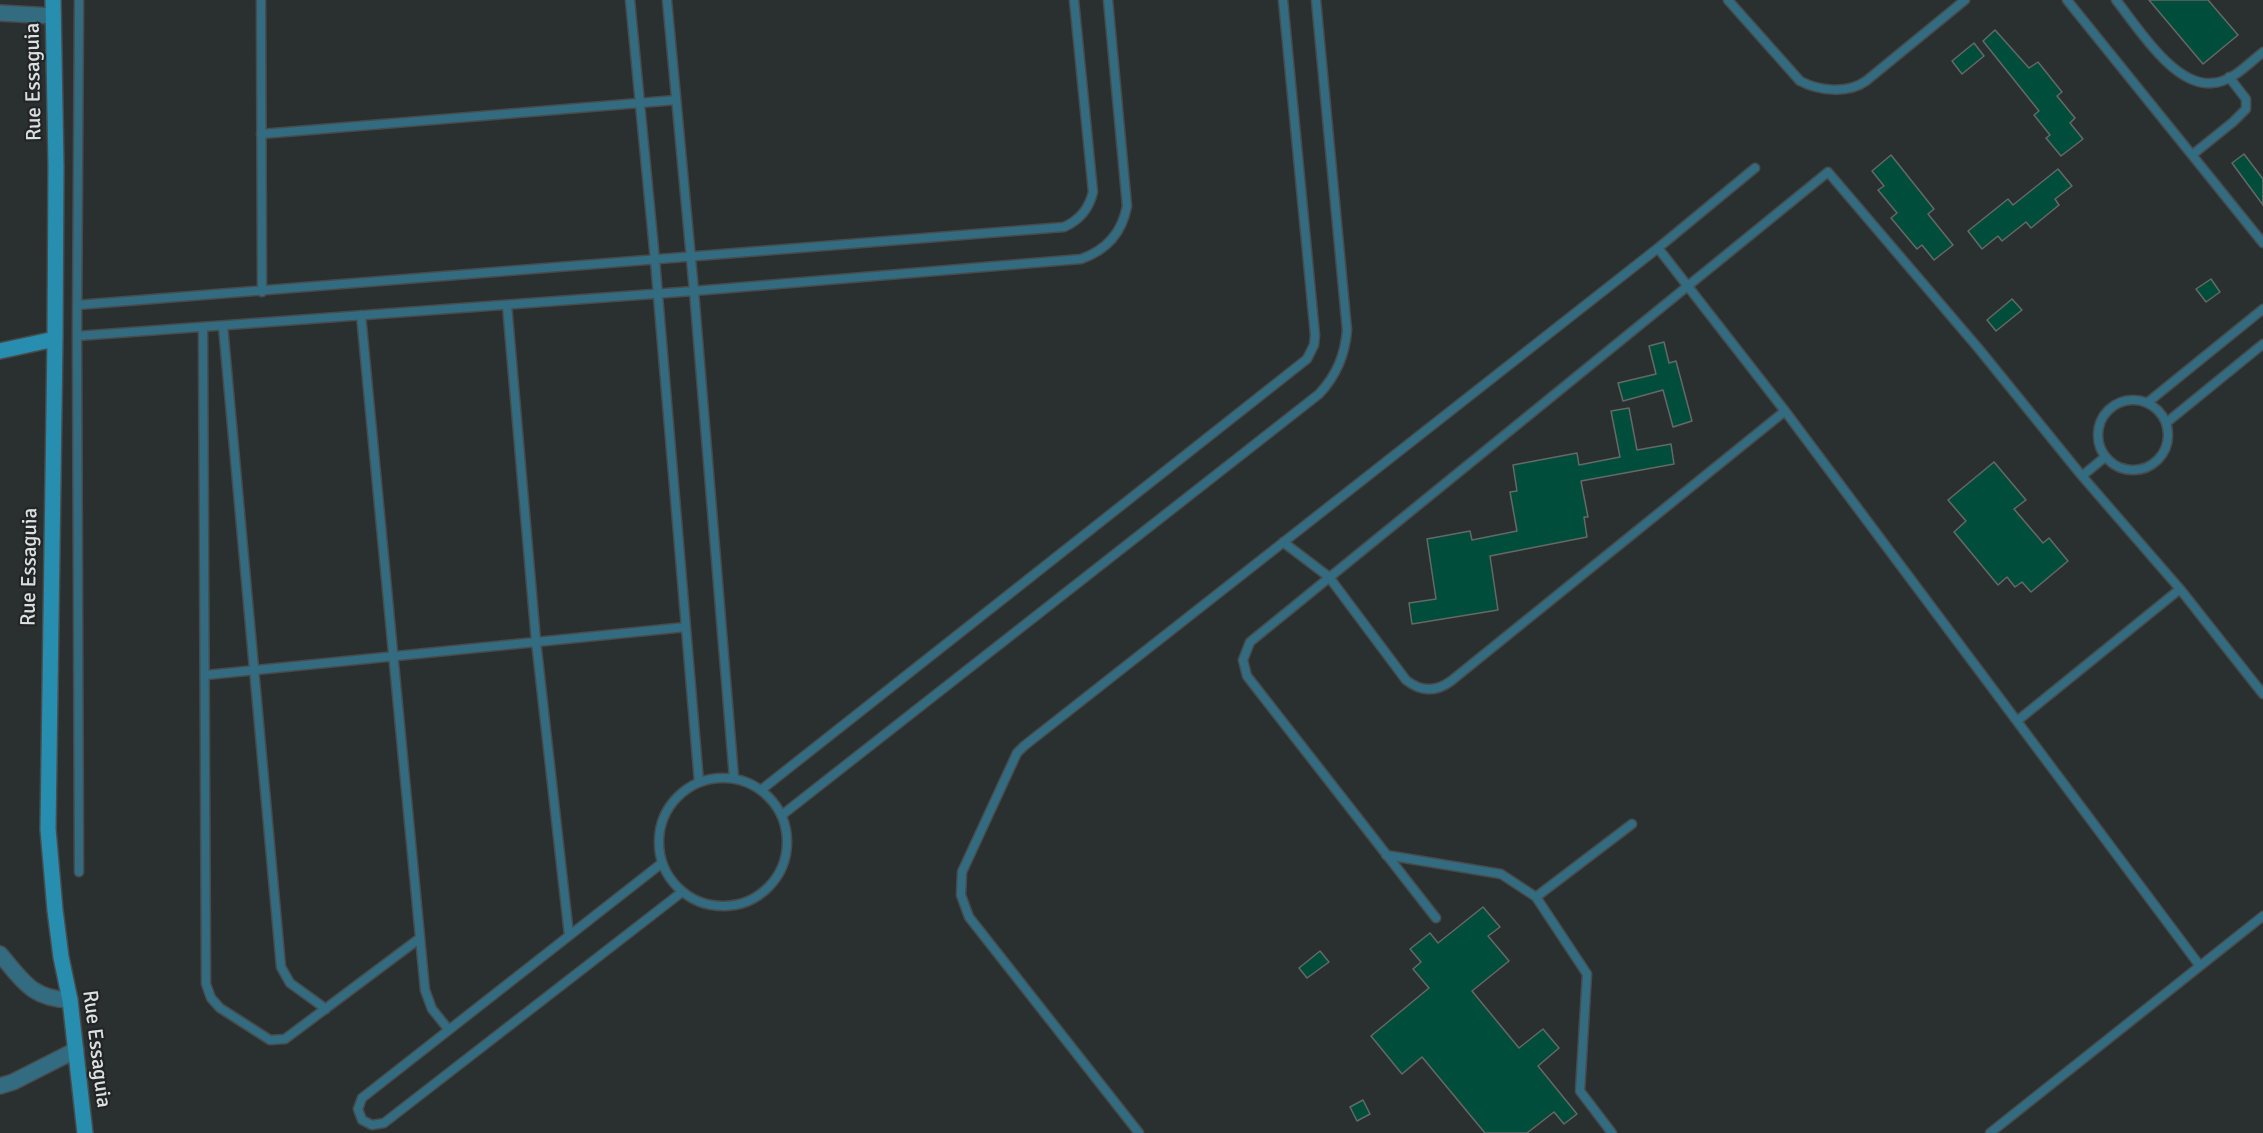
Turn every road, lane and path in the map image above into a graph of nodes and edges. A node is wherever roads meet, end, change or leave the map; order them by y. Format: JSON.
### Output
{"nodes":[{"id":1,"x":53,"y":0,"type":"edge"},
{"id":2,"x":80,"y":0,"type":"edge"},
{"id":3,"x":261,"y":0,"type":"edge"},
{"id":4,"x":630,"y":0,"type":"edge"},
{"id":5,"x":667,"y":0,"type":"edge"},
{"id":6,"x":1074,"y":0,"type":"edge"},
{"id":7,"x":1108,"y":0,"type":"edge"},
{"id":8,"x":1283,"y":0,"type":"edge"},
{"id":9,"x":1316,"y":0,"type":"edge"},
{"id":10,"x":1728,"y":0,"type":"edge"},
{"id":11,"x":1965,"y":0,"type":"edge"},
{"id":12,"x":2067,"y":0,"type":"edge"},
{"id":13,"x":2116,"y":0,"type":"edge"},
{"id":14,"x":5,"y":9,"type":"edge"},
{"id":15,"x":53,"y":16,"type":"junction"},
{"id":16,"x":2263,"y":52,"type":"edge"},
{"id":17,"x":2229,"y":77,"type":"junction"},
{"id":18,"x":676,"y":100,"type":"junction"},
{"id":19,"x":639,"y":103,"type":"junction"},
{"id":20,"x":261,"y":134,"type":"junction"},
{"id":21,"x":2192,"y":155,"type":"junction"},
{"id":22,"x":1755,"y":168,"type":"dead end"},
{"id":23,"x":2263,"y":243,"type":"edge"},
{"id":24,"x":1658,"y":248,"type":"junction"},
{"id":25,"x":691,"y":257,"type":"junction"},
{"id":26,"x":655,"y":260,"type":"junction"},
{"id":27,"x":1688,"y":286,"type":"junction"},
{"id":28,"x":694,"y":291,"type":"junction"},
{"id":29,"x":262,"y":292,"type":"junction"},
{"id":30,"x":657,"y":294,"type":"junction"},
{"id":31,"x":77,"y":305,"type":"junction"},
{"id":32,"x":507,"y":305,"type":"junction"},
{"id":33,"x":2263,"y":309,"type":"edge"},
{"id":34,"x":361,"y":315,"type":"junction"},
{"id":35,"x":223,"y":326,"type":"junction"},
{"id":36,"x":203,"y":327,"type":"junction"},
{"id":37,"x":76,"y":336,"type":"junction"},
{"id":38,"x":55,"y":339,"type":"junction"},
{"id":39,"x":2263,"y":344,"type":"edge"},
{"id":40,"x":0,"y":351,"type":"edge"},
{"id":41,"x":2147,"y":403,"type":"junction"},
{"id":42,"x":1785,"y":411,"type":"junction"},
{"id":43,"x":2166,"y":423,"type":"junction"},
{"id":44,"x":2104,"y":457,"type":"junction"},
{"id":45,"x":2082,"y":476,"type":"junction"},
{"id":46,"x":1283,"y":542,"type":"junction"},
{"id":47,"x":1329,"y":577,"type":"junction"},
{"id":48,"x":2180,"y":589,"type":"junction"},
{"id":49,"x":686,"y":627,"type":"junction"},
{"id":50,"x":536,"y":641,"type":"junction"},
{"id":51,"x":393,"y":656,"type":"junction"},
{"id":52,"x":254,"y":670,"type":"junction"},
{"id":53,"x":206,"y":675,"type":"junction"},
{"id":54,"x":2263,"y":694,"type":"edge"},
{"id":55,"x":2017,"y":721,"type":"junction"},
{"id":56,"x":734,"y":778,"type":"junction"},
{"id":57,"x":699,"y":782,"type":"junction"},
{"id":58,"x":761,"y":790,"type":"junction"},
{"id":59,"x":782,"y":815,"type":"junction"},
{"id":60,"x":1632,"y":824,"type":"dead end"},
{"id":61,"x":1386,"y":855,"type":"junction"},
{"id":62,"x":662,"y":863,"type":"junction"},
{"id":63,"x":79,"y":872,"type":"dead end"},
{"id":64,"x":682,"y":892,"type":"junction"},
{"id":65,"x":1536,"y":897,"type":"junction"},
{"id":66,"x":2263,"y":916,"type":"edge"},
{"id":67,"x":1436,"y":918,"type":"dead end"},
{"id":68,"x":569,"y":935,"type":"junction"},
{"id":69,"x":420,"y":939,"type":"junction"},
{"id":70,"x":0,"y":954,"type":"edge"},
{"id":71,"x":2200,"y":966,"type":"junction"},
{"id":72,"x":70,"y":1000,"type":"junction"},
{"id":73,"x":326,"y":1009,"type":"junction"},
{"id":74,"x":449,"y":1030,"type":"junction"},
{"id":75,"x":76,"y":1050,"type":"junction"},
{"id":76,"x":0,"y":1086,"type":"edge"},
{"id":77,"x":85,"y":1133,"type":"edge"},
{"id":78,"x":1140,"y":1133,"type":"edge"},
{"id":79,"x":1612,"y":1133,"type":"edge"},
{"id":80,"x":1990,"y":1133,"type":"edge"}],
"edges":[{"from":1,"to":15,"type":"street","name":"Rue Essaguia"},
{"from":2,"to":31,"type":"lane"},
{"from":3,"to":20,"type":"lane"},
{"from":4,"to":19,"type":"lane"},
{"from":5,"to":18,"type":"lane"},
{"from":6,"to":25,"type":"lane"},
{"from":7,"to":28,"type":"lane"},
{"from":8,"to":58,"type":"lane"},
{"from":9,"to":59,"type":"lane"},
{"from":10,"to":11,"type":"lane"},
{"from":12,"to":21,"type":"lane"},
{"from":13,"to":17,"type":"lane"},
{"from":14,"to":15,"type":"street"},
{"from":15,"to":38,"type":"street","name":"Rue Essaguia"},
{"from":16,"to":17,"type":"lane"},
{"from":17,"to":21,"type":"lane"},
{"from":18,"to":19,"type":"lane"},
{"from":18,"to":25,"type":"lane"},
{"from":19,"to":20,"type":"lane"},
{"from":19,"to":26,"type":"lane"},
{"from":20,"to":29,"type":"lane"},
{"from":21,"to":23,"type":"lane"},
{"from":22,"to":24,"type":"lane"},
{"from":24,"to":27,"type":"lane"},
{"from":24,"to":46,"type":"lane"},
{"from":25,"to":26,"type":"lane"},
{"from":25,"to":28,"type":"lane"},
{"from":26,"to":29,"type":"lane"},
{"from":26,"to":30,"type":"lane"},
{"from":27,"to":42,"type":"lane"},
{"from":27,"to":45,"type":"lane"},
{"from":27,"to":47,"type":"lane"},
{"from":28,"to":30,"type":"lane"},
{"from":28,"to":56,"type":"lane"},
{"from":29,"to":31,"type":"lane"},
{"from":30,"to":32,"type":"lane"},
{"from":30,"to":49,"type":"lane"},
{"from":31,"to":37,"type":"lane"},
{"from":32,"to":34,"type":"lane"},
{"from":32,"to":50,"type":"lane"},
{"from":33,"to":41,"type":"lane"},
{"from":34,"to":35,"type":"lane"},
{"from":34,"to":51,"type":"lane"},
{"from":35,"to":36,"type":"lane"},
{"from":35,"to":52,"type":"lane"},
{"from":36,"to":37,"type":"lane"},
{"from":36,"to":53,"type":"lane"},
{"from":37,"to":63,"type":"lane"},
{"from":38,"to":40,"type":"street"},
{"from":38,"to":72,"type":"street","name":"Rue Essaguia"},
{"from":39,"to":43,"type":"lane"},
{"from":41,"to":43,"type":"lane"},
{"from":41,"to":44,"type":"lane"},
{"from":42,"to":47,"type":"lane"},
{"from":42,"to":55,"type":"lane"},
{"from":43,"to":44,"type":"lane"},
{"from":44,"to":45,"type":"lane"},
{"from":45,"to":48,"type":"lane"},
{"from":46,"to":47,"type":"lane"},
{"from":46,"to":78,"type":"lane"},
{"from":47,"to":61,"type":"lane"},
{"from":48,"to":54,"type":"lane"},
{"from":48,"to":55,"type":"lane"},
{"from":49,"to":50,"type":"lane"},
{"from":49,"to":57,"type":"lane"},
{"from":50,"to":51,"type":"lane"},
{"from":50,"to":68,"type":"lane"},
{"from":51,"to":52,"type":"lane"},
{"from":51,"to":69,"type":"lane"},
{"from":52,"to":53,"type":"lane"},
{"from":52,"to":73,"type":"lane"},
{"from":53,"to":73,"type":"lane"},
{"from":55,"to":71,"type":"lane"},
{"from":56,"to":57,"type":"lane"},
{"from":56,"to":58,"type":"lane"},
{"from":57,"to":62,"type":"lane"},
{"from":58,"to":59,"type":"lane"},
{"from":59,"to":64,"type":"lane"},
{"from":60,"to":65,"type":"lane"},
{"from":61,"to":65,"type":"lane"},
{"from":61,"to":67,"type":"lane"},
{"from":62,"to":64,"type":"lane"},
{"from":62,"to":68,"type":"lane"},
{"from":64,"to":74,"type":"lane"},
{"from":65,"to":79,"type":"lane"},
{"from":66,"to":71,"type":"lane"},
{"from":68,"to":74,"type":"lane"},
{"from":69,"to":73,"type":"lane"},
{"from":69,"to":74,"type":"lane"},
{"from":70,"to":72,"type":"street"},
{"from":71,"to":80,"type":"lane"},
{"from":72,"to":75,"type":"street","name":"Rue Essaguia"},
{"from":75,"to":76,"type":"street"},
{"from":75,"to":77,"type":"street","name":"Rue Essaguia"}]}
